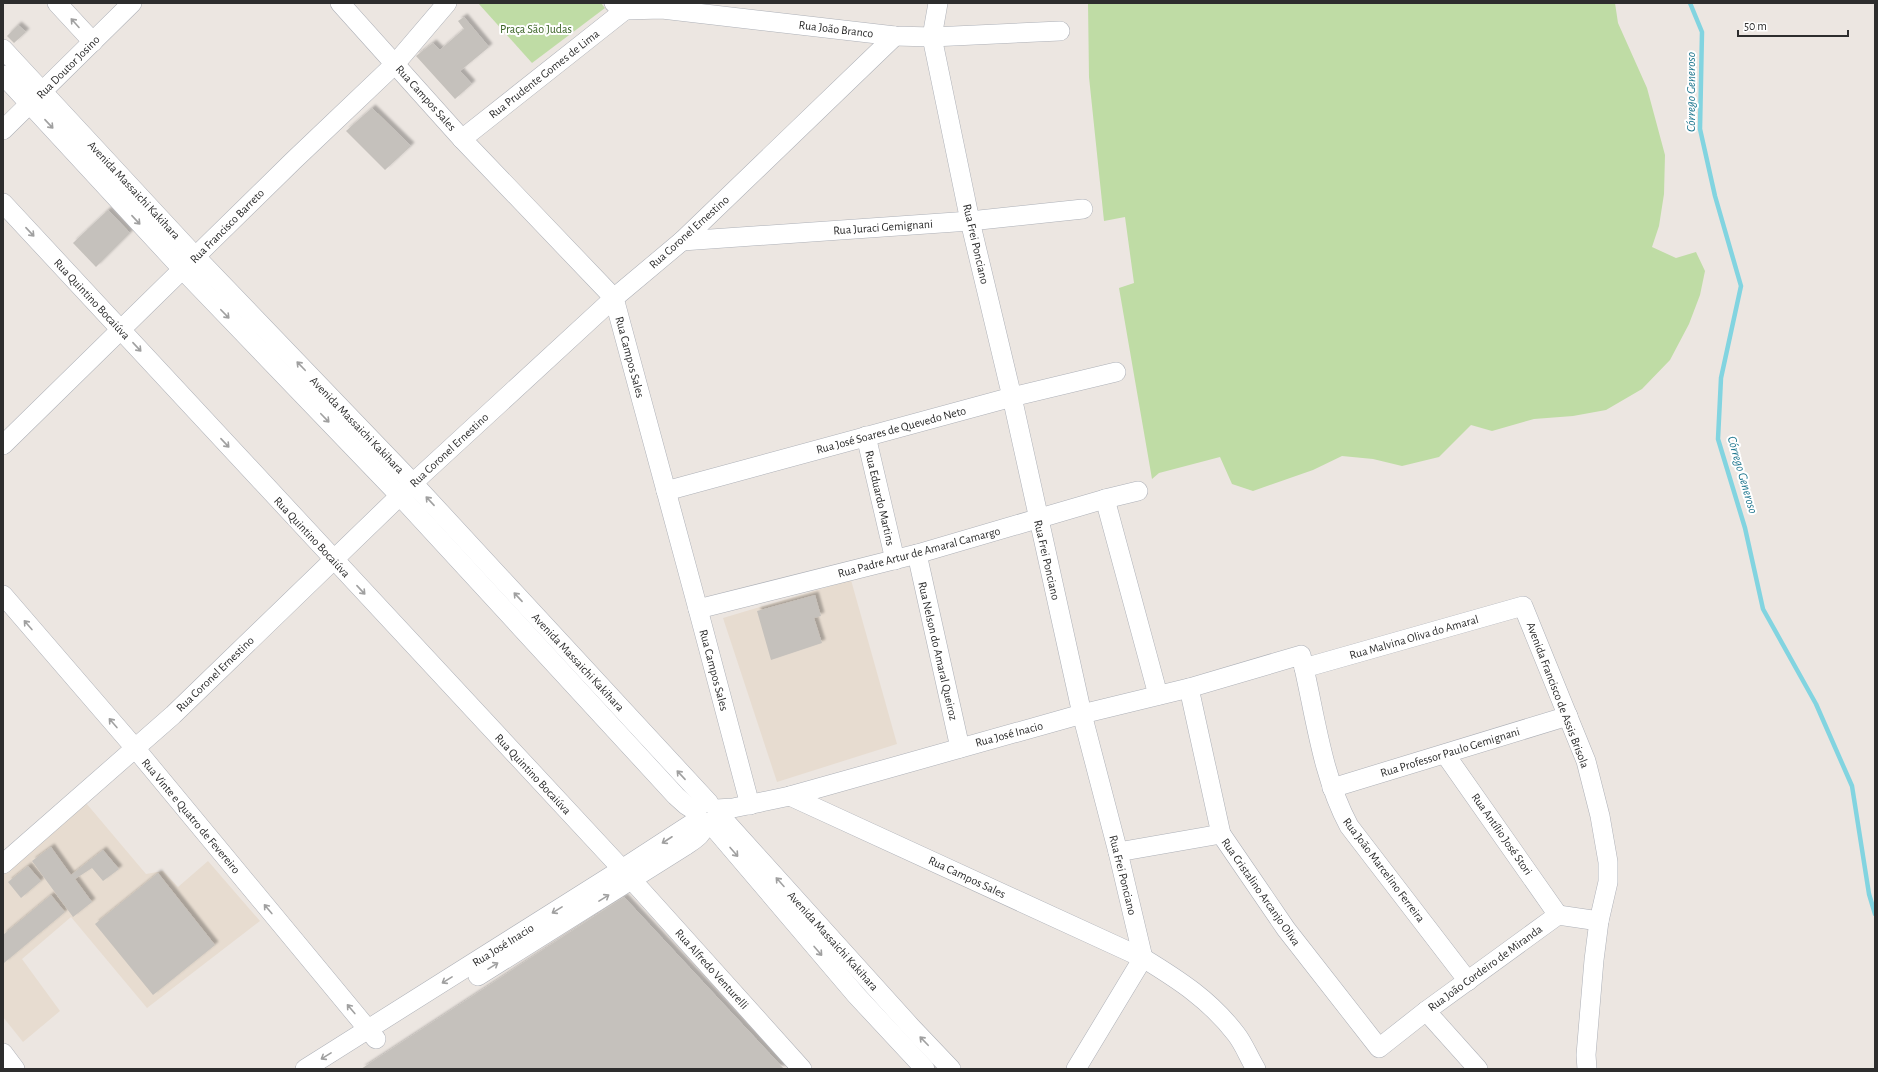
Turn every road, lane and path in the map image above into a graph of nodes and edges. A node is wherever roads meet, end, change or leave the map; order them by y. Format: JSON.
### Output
{"nodes":[{"id":1,"x":57,"y":3,"type":"edge"},
{"id":2,"x":132,"y":3,"type":"edge"},
{"id":3,"x":340,"y":3,"type":"edge"},
{"id":4,"x":447,"y":3,"type":"edge"},
{"id":5,"x":938,"y":3,"type":"edge"},
{"id":6,"x":620,"y":6,"type":"edge"},
{"id":7,"x":662,"y":6,"type":"edge"},
{"id":8,"x":1060,"y":31,"type":"dead end"},
{"id":9,"x":895,"y":36,"type":"junction"},
{"id":10,"x":932,"y":37,"type":"junction"},
{"id":11,"x":93,"y":42,"type":"junction"},
{"id":12,"x":3,"y":49,"type":"edge"},
{"id":13,"x":395,"y":64,"type":"junction"},
{"id":14,"x":3,"y":75,"type":"edge"},
{"id":15,"x":37,"y":98,"type":"junction"},
{"id":16,"x":3,"y":130,"type":"edge"},
{"id":17,"x":462,"y":139,"type":"junction"},
{"id":18,"x":3,"y":203,"type":"edge"},
{"id":19,"x":1083,"y":209,"type":"dead end"},
{"id":20,"x":970,"y":220,"type":"junction"},
{"id":21,"x":682,"y":240,"type":"junction"},
{"id":22,"x":189,"y":263,"type":"junction"},
{"id":23,"x":614,"y":298,"type":"junction"},
{"id":24,"x":120,"y":329,"type":"junction"},
{"id":25,"x":1116,"y":372,"type":"dead end"},
{"id":26,"x":1012,"y":397,"type":"junction"},
{"id":27,"x":866,"y":436,"type":"junction"},
{"id":28,"x":3,"y":445,"type":"edge"},
{"id":29,"x":407,"y":489,"type":"junction"},
{"id":30,"x":666,"y":491,"type":"junction"},
{"id":31,"x":1138,"y":491,"type":"dead end"},
{"id":32,"x":1105,"y":499,"type":"junction"},
{"id":33,"x":1038,"y":520,"type":"junction"},
{"id":34,"x":916,"y":554,"type":"junction"},
{"id":35,"x":334,"y":560,"type":"junction"},
{"id":36,"x":895,"y":560,"type":"junction"},
{"id":37,"x":3,"y":595,"type":"edge"},
{"id":38,"x":1523,"y":606,"type":"joint"},
{"id":39,"x":698,"y":609,"type":"junction"},
{"id":40,"x":1302,"y":662,"type":"junction"},
{"id":41,"x":1189,"y":688,"type":"junction"},
{"id":42,"x":1158,"y":695,"type":"junction"},
{"id":43,"x":1082,"y":714,"type":"junction"},
{"id":44,"x":1568,"y":716,"type":"junction"},
{"id":45,"x":135,"y":748,"type":"junction"},
{"id":46,"x":960,"y":748,"type":"junction"},
{"id":47,"x":1445,"y":754,"type":"junction"},
{"id":48,"x":1332,"y":788,"type":"junction"},
{"id":49,"x":790,"y":796,"type":"junction"},
{"id":50,"x":750,"y":805,"type":"junction"},
{"id":51,"x":708,"y":814,"type":"junction"},
{"id":52,"x":1221,"y":834,"type":"junction"},
{"id":53,"x":1118,"y":852,"type":"junction"},
{"id":54,"x":3,"y":864,"type":"edge"},
{"id":55,"x":627,"y":875,"type":"junction"},
{"id":56,"x":1558,"y":915,"type":"junction"},
{"id":57,"x":1599,"y":921,"type":"junction"},
{"id":58,"x":1143,"y":958,"type":"junction"},
{"id":59,"x":1468,"y":981,"type":"junction"},
{"id":60,"x":1426,"y":1011,"type":"junction"},
{"id":61,"x":372,"y":1034,"type":"junction"},
{"id":62,"x":1379,"y":1048,"type":"joint"},
{"id":63,"x":3,"y":1053,"type":"edge"},
{"id":64,"x":15,"y":1069,"type":"edge"},
{"id":65,"x":305,"y":1069,"type":"edge"},
{"id":66,"x":330,"y":1069,"type":"edge"},
{"id":67,"x":802,"y":1069,"type":"edge"},
{"id":68,"x":925,"y":1069,"type":"edge"},
{"id":69,"x":951,"y":1069,"type":"edge"},
{"id":70,"x":1076,"y":1069,"type":"edge"},
{"id":71,"x":1256,"y":1069,"type":"edge"},
{"id":72,"x":1478,"y":1069,"type":"edge"},
{"id":73,"x":1587,"y":1069,"type":"edge"}],
"edges":[{"from":11,"to":1,"type":"street","one_way":true},
{"from":2,"to":11,"type":"street","name":"Rua Doutor Josino"},
{"from":3,"to":13,"type":"street","name":"Rua Campos Sales"},
{"from":4,"to":13,"type":"street","name":"Rua Francisco Barreto"},
{"from":5,"to":10,"type":"street","name":"Rua Frei Ponciano"},
{"from":6,"to":7,"type":"street","name":"Rua João Branco"},
{"from":6,"to":17,"type":"street","name":"Rua Prudente Gomes de Lima"},
{"from":7,"to":9,"type":"street","name":"Rua João Branco"},
{"from":8,"to":10,"type":"street","name":"Rua João Branco"},
{"from":9,"to":10,"type":"street","name":"Rua João Branco"},
{"from":9,"to":21,"type":"street","name":"Rua Coronel Ernestino"},
{"from":10,"to":20,"type":"street","name":"Rua Frei Ponciano"},
{"from":11,"to":15,"type":"street","name":"Rua Doutor Josino"},
{"from":12,"to":15,"type":"street","name":"Avenida Massaichi Kakihara"},
{"from":13,"to":17,"type":"street","name":"Rua Campos Sales"},
{"from":13,"to":22,"type":"street","name":"Rua Francisco Barreto"},
{"from":14,"to":15,"type":"street","name":"Avenida Massaichi Kakihara"},
{"from":15,"to":16,"type":"street","name":"Rua Doutor Josino"},
{"from":15,"to":22,"type":"street","name":"Avenida Massaichi Kakihara"},
{"from":17,"to":23,"type":"street","name":"Rua Campos Sales"},
{"from":18,"to":24,"type":"street","name":"Rua Quintino Bocaiúva","one_way":true},
{"from":19,"to":20,"type":"street","name":"Rua Juraci Gemignani"},
{"from":20,"to":21,"type":"street","name":"Rua Juraci Gemignani"},
{"from":20,"to":26,"type":"street","name":"Rua Frei Ponciano"},
{"from":21,"to":23,"type":"street","name":"Rua Coronel Ernestino"},
{"from":22,"to":24,"type":"street","name":"Rua Francisco Barreto"},
{"from":22,"to":29,"type":"street","name":"Avenida Massaichi Kakihara"},
{"from":23,"to":29,"type":"street","name":"Rua Coronel Ernestino"},
{"from":23,"to":30,"type":"street","name":"Rua Campos Sales"},
{"from":24,"to":28,"type":"street","name":"Rua Francisco Barreto"},
{"from":24,"to":35,"type":"street","name":"Rua Quintino Bocaiúva","one_way":true},
{"from":25,"to":26,"type":"street","name":"Rua José Soares de Quevedo Neto"},
{"from":26,"to":27,"type":"street","name":"Rua José Soares de Quevedo Neto"},
{"from":26,"to":33,"type":"street","name":"Rua Frei Ponciano"},
{"from":27,"to":30,"type":"street","name":"Rua José Soares de Quevedo Neto"},
{"from":27,"to":36,"type":"street","name":"Rua Eduardo Martins"},
{"from":29,"to":35,"type":"street","name":"Rua Coronel Ernestino"},
{"from":29,"to":51,"type":"street","name":"Avenida Massaichi Kakihara"},
{"from":30,"to":39,"type":"street","name":"Rua Campos Sales"},
{"from":31,"to":32,"type":"street","name":"Rua Padre Artur de Amaral Camargo"},
{"from":32,"to":33,"type":"street","name":"Rua Padre Artur de Amaral Camargo"},
{"from":32,"to":42,"type":"street"},
{"from":33,"to":34,"type":"street","name":"Rua Padre Artur de Amaral Camargo"},
{"from":33,"to":43,"type":"street","name":"Rua Frei Ponciano"},
{"from":34,"to":36,"type":"street","name":"Rua Padre Artur de Amaral Camargo"},
{"from":34,"to":46,"type":"street","name":"Rua Nelson do Amaral Queiroz"},
{"from":35,"to":45,"type":"street","name":"Rua Coronel Ernestino"},
{"from":35,"to":55,"type":"street","name":"Rua Quintino Bocaiúva","one_way":true},
{"from":36,"to":39,"type":"street","name":"Rua Padre Artur de Amaral Camargo"},
{"from":45,"to":37,"type":"street","name":"Rua Vinte e Quatro de Fevereiro","one_way":true},
{"from":38,"to":40,"type":"street","name":"Rua Malvina Oliva do Amaral"},
{"from":38,"to":44,"type":"street","name":"Avenida Francisco de Assis Brisola"},
{"from":39,"to":50,"type":"street","name":"Rua Campos Sales"},
{"from":40,"to":41,"type":"street","name":"Rua José Inacio"},
{"from":40,"to":48,"type":"street","name":"Rua João Marcelino Ferreira"},
{"from":41,"to":42,"type":"street","name":"Rua José Inacio"},
{"from":41,"to":52,"type":"street","name":"Rua Cristalino Arcanjo Oliva"},
{"from":42,"to":43,"type":"street","name":"Rua José Inacio"},
{"from":43,"to":46,"type":"street","name":"Rua José Inacio"},
{"from":43,"to":53,"type":"street","name":"Rua Frei Ponciano"},
{"from":44,"to":47,"type":"street","name":"Rua Professor Paulo Gemignani"},
{"from":44,"to":57,"type":"street","name":"Avenida Francisco de Assis Brisola"},
{"from":45,"to":54,"type":"street","name":"Rua Coronel Ernestino"},
{"from":61,"to":45,"type":"street","name":"Rua Vinte e Quatro de Fevereiro","one_way":true},
{"from":46,"to":49,"type":"street","name":"Rua José Inacio"},
{"from":47,"to":48,"type":"street","name":"Rua Professor Paulo Gemignani"},
{"from":47,"to":56,"type":"street","name":"Rua Antílio José Stori"},
{"from":48,"to":59,"type":"street","name":"Rua João Marcelino Ferreira"},
{"from":49,"to":50,"type":"street","name":"Rua José Inacio"},
{"from":49,"to":58,"type":"street","name":"Rua Campos Sales"},
{"from":50,"to":51,"type":"street","name":"Rua José Inacio"},
{"from":51,"to":55,"type":"street","name":"Rua José Inacio"},
{"from":51,"to":68,"type":"street","name":"Avenida Massaichi Kakihara","one_way":true},
{"from":69,"to":51,"type":"street","name":"Avenida Massaichi Kakihara","one_way":true},
{"from":52,"to":53,"type":"street"},
{"from":52,"to":62,"type":"street","name":"Rua Cristalino Arcanjo Oliva"},
{"from":53,"to":58,"type":"street","name":"Rua Frei Ponciano"},
{"from":55,"to":61,"type":"street","name":"Rua José Inacio"},
{"from":55,"to":67,"type":"street","name":"Rua Alfredo Venturelli"},
{"from":56,"to":57,"type":"street"},
{"from":56,"to":59,"type":"street","name":"Rua João Cordeiro de Miranda"},
{"from":57,"to":73,"type":"street","name":"Avenida Francisco de Assis Brisola"},
{"from":58,"to":70,"type":"street"},
{"from":58,"to":71,"type":"street"},
{"from":59,"to":60,"type":"street","name":"Rua João Cordeiro de Miranda"},
{"from":60,"to":62,"type":"street","name":"Rua João Cordeiro de Miranda"},
{"from":60,"to":72,"type":"street"},
{"from":61,"to":65,"type":"street","name":"Rua José Inacio","one_way":true},
{"from":61,"to":66,"type":"street","name":"Rua José Inacio"},
{"from":63,"to":64,"type":"street"}]}
